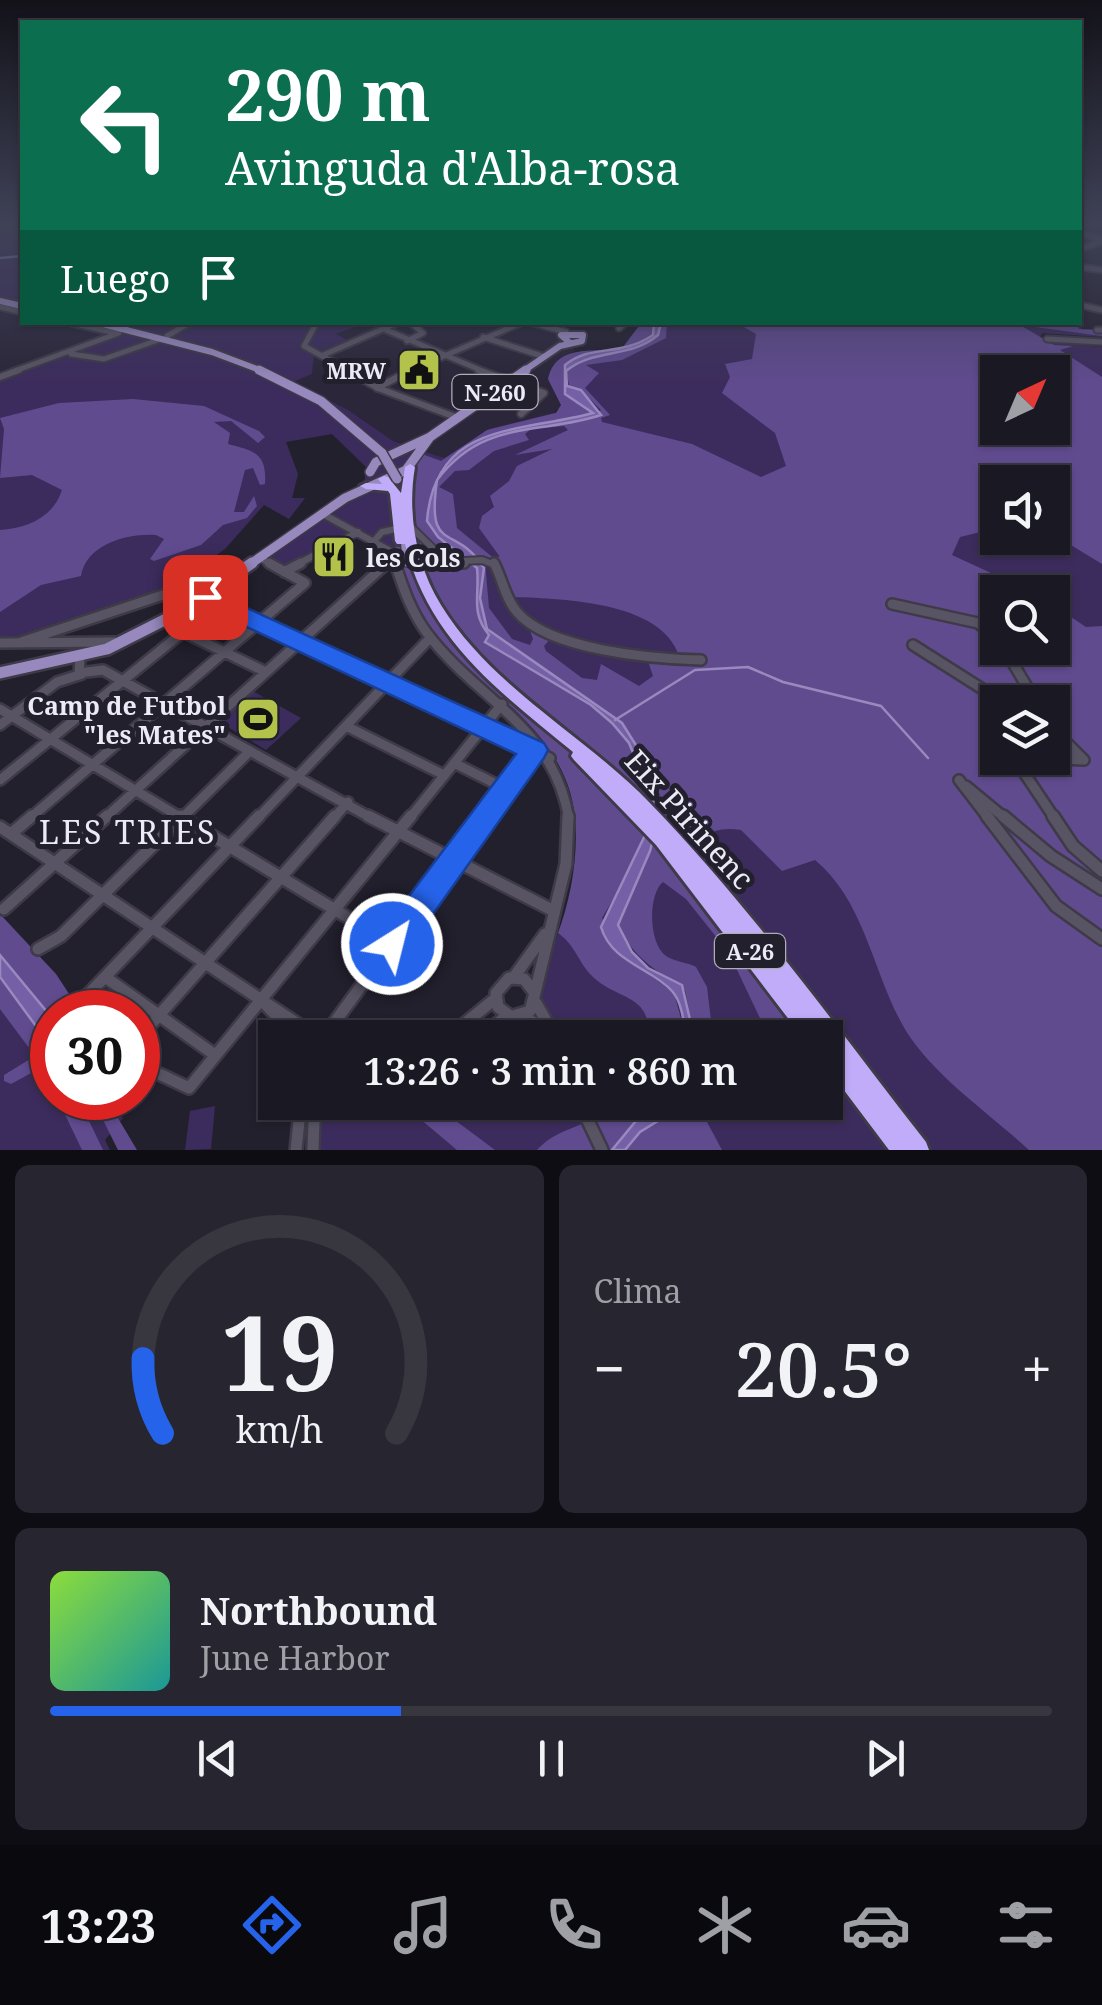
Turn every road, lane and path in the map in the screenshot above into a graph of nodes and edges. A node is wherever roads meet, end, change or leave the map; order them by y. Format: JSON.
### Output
{"nodes":[{"id":1,"x":186,"y":325,"type":"edge"},
{"id":2,"x":317,"y":325,"type":"edge"},
{"id":3,"x":393,"y":325,"type":"edge"},
{"id":4,"x":414,"y":325,"type":"edge"},
{"id":5,"x":517,"y":325,"type":"edge"},
{"id":6,"x":535,"y":325,"type":"edge"},
{"id":7,"x":589,"y":325,"type":"edge"},
{"id":8,"x":622,"y":325,"type":"edge"},
{"id":9,"x":98,"y":326,"type":"edge"},
{"id":10,"x":619,"y":328,"type":"dead end"},
{"id":11,"x":384,"y":329,"type":"junction"},
{"id":12,"x":118,"y":333,"type":"junction"},
{"id":13,"x":142,"y":333,"type":"junction"},
{"id":14,"x":167,"y":336,"type":"dead end"},
{"id":15,"x":569,"y":336,"type":"junction"},
{"id":16,"x":482,"y":337,"type":"junction"},
{"id":17,"x":1047,"y":339,"type":"dead end"},
{"id":18,"x":103,"y":340,"type":"junction"},
{"id":19,"x":158,"y":340,"type":"dead end"},
{"id":20,"x":407,"y":341,"type":"junction"},
{"id":21,"x":1102,"y":342,"type":"edge"},
{"id":22,"x":71,"y":354,"type":"junction"},
{"id":23,"x":324,"y":354,"type":"junction"},
{"id":24,"x":438,"y":356,"type":"junction"},
{"id":25,"x":543,"y":356,"type":"junction"},
{"id":26,"x":0,"y":377,"type":"edge"},
{"id":27,"x":508,"y":380,"type":"junction"},
{"id":28,"x":376,"y":387,"type":"junction"},
{"id":29,"x":311,"y":398,"type":"junction"},
{"id":30,"x":520,"y":414,"type":"dead end"},
{"id":31,"x":456,"y":417,"type":"junction"},
{"id":32,"x":430,"y":438,"type":"junction"},
{"id":33,"x":418,"y":444,"type":"junction"},
{"id":34,"x":402,"y":451,"type":"junction"},
{"id":35,"x":381,"y":453,"type":"junction"},
{"id":36,"x":412,"y":462,"type":"junction"},
{"id":37,"x":370,"y":472,"type":"junction"},
{"id":38,"x":388,"y":479,"type":"junction"},
{"id":39,"x":366,"y":486,"type":"junction"},
{"id":40,"x":396,"y":494,"type":"junction"},
{"id":41,"x":345,"y":498,"type":"junction"},
{"id":42,"x":322,"y":514,"type":"junction"},
{"id":43,"x":396,"y":528,"type":"dead end"},
{"id":44,"x":412,"y":528,"type":"dead end"},
{"id":45,"x":358,"y":532,"type":"junction"},
{"id":46,"x":375,"y":540,"type":"junction"},
{"id":47,"x":260,"y":558,"type":"junction"},
{"id":48,"x":404,"y":560,"type":"junction"},
{"id":49,"x":247,"y":567,"type":"junction"},
{"id":50,"x":284,"y":572,"type":"junction"},
{"id":51,"x":205,"y":597,"type":"junction"},
{"id":52,"x":892,"y":604,"type":"dead end"},
{"id":53,"x":168,"y":618,"type":"junction"},
{"id":54,"x":259,"y":622,"type":"junction"},
{"id":55,"x":980,"y":625,"type":"edge"},
{"id":56,"x":183,"y":632,"type":"junction"},
{"id":57,"x":430,"y":638,"type":"junction"},
{"id":58,"x":300,"y":641,"type":"junction"},
{"id":59,"x":0,"y":642,"type":"edge"},
{"id":60,"x":21,"y":642,"type":"junction"},
{"id":61,"x":120,"y":644,"type":"junction"},
{"id":62,"x":913,"y":645,"type":"dead end"},
{"id":63,"x":224,"y":652,"type":"junction"},
{"id":64,"x":80,"y":656,"type":"junction"},
{"id":65,"x":700,"y":660,"type":"dead end"},
{"id":66,"x":266,"y":672,"type":"junction"},
{"id":67,"x":1,"y":674,"type":"edge"},
{"id":68,"x":82,"y":674,"type":"junction"},
{"id":69,"x":122,"y":682,"type":"junction"},
{"id":70,"x":388,"y":682,"type":"junction"},
{"id":71,"x":980,"y":688,"type":"edge"},
{"id":72,"x":164,"y":704,"type":"junction"},
{"id":73,"x":502,"y":704,"type":"junction"},
{"id":74,"x":0,"y":709,"type":"edge"},
{"id":75,"x":12,"y":716,"type":"junction"},
{"id":76,"x":0,"y":725,"type":"edge"},
{"id":77,"x":206,"y":726,"type":"junction"},
{"id":78,"x":346,"y":726,"type":"junction"},
{"id":79,"x":484,"y":727,"type":"junction"},
{"id":80,"x":51,"y":740,"type":"junction"},
{"id":81,"x":1070,"y":746,"type":"edge"},
{"id":82,"x":250,"y":750,"type":"junction"},
{"id":83,"x":534,"y":750,"type":"junction"},
{"id":84,"x":551,"y":758,"type":"junction"},
{"id":85,"x":1070,"y":760,"type":"edge"},
{"id":86,"x":454,"y":763,"type":"junction"},
{"id":87,"x":92,"y":765,"type":"junction"},
{"id":88,"x":444,"y":775,"type":"junction"},
{"id":89,"x":1026,"y":775,"type":"edge"},
{"id":90,"x":298,"y":776,"type":"junction"},
{"id":91,"x":0,"y":780,"type":"edge"},
{"id":92,"x":506,"y":789,"type":"junction"},
{"id":93,"x":134,"y":790,"type":"junction"},
{"id":94,"x":348,"y":802,"type":"junction"},
{"id":95,"x":181,"y":818,"type":"junction"},
{"id":96,"x":5,"y":831,"type":"edge"},
{"id":97,"x":398,"y":831,"type":"junction"},
{"id":98,"x":230,"y":848,"type":"junction"},
{"id":99,"x":685,"y":860,"type":"junction"},
{"id":100,"x":453,"y":862,"type":"junction"},
{"id":101,"x":54,"y":863,"type":"junction"},
{"id":102,"x":1102,"y":871,"type":"edge"},
{"id":103,"x":280,"y":878,"type":"junction"},
{"id":104,"x":1102,"y":889,"type":"edge"},
{"id":105,"x":102,"y":895,"type":"junction"},
{"id":106,"x":4,"y":909,"type":"dead end"},
{"id":107,"x":334,"y":910,"type":"junction"},
{"id":108,"x":554,"y":912,"type":"junction"},
{"id":109,"x":152,"y":929,"type":"junction"},
{"id":110,"x":548,"y":930,"type":"junction"},
{"id":111,"x":1102,"y":940,"type":"edge"},
{"id":112,"x":392,"y":944,"type":"junction"},
{"id":113,"x":38,"y":949,"type":"dead end"},
{"id":114,"x":204,"y":964,"type":"junction"},
{"id":115,"x":105,"y":977,"type":"junction"},
{"id":116,"x":514,"y":977,"type":"junction"},
{"id":117,"x":95,"y":990,"type":"edge"},
{"id":118,"x":123,"y":990,"type":"edge"},
{"id":119,"x":535,"y":997,"type":"junction"},
{"id":120,"x":496,"y":998,"type":"junction"},
{"id":121,"x":262,"y":1002,"type":"junction"},
{"id":122,"x":160,"y":1014,"type":"edge"},
{"id":123,"x":515,"y":1016,"type":"junction"},
{"id":124,"x":160,"y":1017,"type":"edge"},
{"id":125,"x":280,"y":1020,"type":"edge"},
{"id":126,"x":292,"y":1020,"type":"edge"},
{"id":127,"x":335,"y":1020,"type":"edge"},
{"id":128,"x":470,"y":1020,"type":"edge"},
{"id":129,"x":508,"y":1020,"type":"edge"},
{"id":130,"x":526,"y":1020,"type":"edge"},
{"id":131,"x":545,"y":1020,"type":"edge"},
{"id":132,"x":803,"y":1020,"type":"edge"},
{"id":133,"x":215,"y":1056,"type":"junction"},
{"id":134,"x":843,"y":1073,"type":"edge"},
{"id":135,"x":160,"y":1074,"type":"edge"},
{"id":136,"x":299,"y":1120,"type":"edge"},
{"id":137,"x":315,"y":1120,"type":"edge"},
{"id":138,"x":587,"y":1120,"type":"edge"},
{"id":139,"x":296,"y":1150,"type":"edge"},
{"id":140,"x":313,"y":1150,"type":"edge"},
{"id":141,"x":602,"y":1150,"type":"edge"},
{"id":142,"x":902,"y":1150,"type":"edge"},
{"id":143,"x":918,"y":1150,"type":"edge"}],
"edges":[{"from":1,"to":14,"type":"street"},
{"from":2,"to":23,"type":"street"},
{"from":3,"to":11,"type":"street"},
{"from":4,"to":20,"type":"street"},
{"from":5,"to":16,"type":"street"},
{"from":6,"to":15,"type":"street"},
{"from":7,"to":15,"type":"main road","number":"N-260"},
{"from":8,"to":10,"type":"street"},
{"from":9,"to":12,"type":"street"},
{"from":9,"to":13,"type":"main road","name":"Eix Pirinenc"},
{"from":9,"to":18,"type":"street"},
{"from":11,"to":20,"type":"street"},
{"from":11,"to":23,"type":"street"},
{"from":12,"to":13,"type":"street"},
{"from":12,"to":18,"type":"street"},
{"from":13,"to":29,"type":"main road","name":"Eix Pirinenc"},
{"from":15,"to":25,"type":"main road","number":"N-260"},
{"from":16,"to":24,"type":"street"},
{"from":16,"to":25,"type":"street"},
{"from":17,"to":21,"type":"street"},
{"from":18,"to":22,"type":"street"},
{"from":19,"to":22,"type":"street"},
{"from":20,"to":24,"type":"street"},
{"from":22,"to":26,"type":"street"},
{"from":23,"to":28,"type":"street"},
{"from":24,"to":27,"type":"street"},
{"from":24,"to":28,"type":"street"},
{"from":25,"to":27,"type":"main road","number":"N-260"},
{"from":27,"to":30,"type":"street"},
{"from":27,"to":31,"type":"main road","number":"N-260"},
{"from":28,"to":31,"type":"street"},
{"from":29,"to":35,"type":"main road"},
{"from":29,"to":35,"type":"main road","name":"Eix Pirinenc"},
{"from":31,"to":32,"type":"main road","number":"N-260"},
{"from":32,"to":33,"type":"main road","number":"N-260"},
{"from":32,"to":36,"type":"main road","number":"N-260"},
{"from":33,"to":34,"type":"main road","number":"N-260"},
{"from":33,"to":35,"type":"main road"},
{"from":34,"to":35,"type":"main road","number":"N-260"},
{"from":34,"to":35,"type":"main road"},
{"from":34,"to":36,"type":"main road"},
{"from":35,"to":37,"type":"main road"},
{"from":35,"to":38,"type":"main road","name":"Eix Pirinenc","bridge":true},
{"from":36,"to":38,"type":"main road","number":"N-260"},
{"from":36,"to":48,"type":"highway"},
{"from":37,"to":38,"type":"main road"},
{"from":37,"to":41,"type":"main road"},
{"from":38,"to":39,"type":"main road"},
{"from":38,"to":40,"type":"highway"},
{"from":38,"to":48,"type":"main road","name":"Eix Pirinenc","number":"A-26"},
{"from":39,"to":40,"type":"highway"},
{"from":39,"to":41,"type":"main road"},
{"from":40,"to":48,"type":"highway"},
{"from":41,"to":42,"type":"main road"},
{"from":42,"to":45,"type":"street"},
{"from":42,"to":47,"type":"main road"},
{"from":43,"to":46,"type":"street"},
{"from":44,"to":65,"type":"street"},
{"from":45,"to":46,"type":"street"},
{"from":45,"to":50,"type":"street"},
{"from":46,"to":48,"type":"street"},
{"from":47,"to":49,"type":"main road"},
{"from":47,"to":50,"type":"street"},
{"from":48,"to":57,"type":"street"},
{"from":48,"to":58,"type":"street"},
{"from":48,"to":99,"type":"highway","name":"Eix Pirinenc","number":"A-26"},
{"from":49,"to":51,"type":"main road"},
{"from":49,"to":60,"type":"street"},
{"from":50,"to":54,"type":"street"},
{"from":51,"to":53,"type":"main road"},
{"from":51,"to":54,"type":"street"},
{"from":52,"to":55,"type":"street"},
{"from":53,"to":56,"type":"street"},
{"from":53,"to":61,"type":"main road"},
{"from":54,"to":58,"type":"street"},
{"from":54,"to":63,"type":"street"},
{"from":56,"to":63,"type":"street"},
{"from":56,"to":69,"type":"street"},
{"from":57,"to":70,"type":"street"},
{"from":57,"to":73,"type":"street"},
{"from":58,"to":66,"type":"street"},
{"from":58,"to":70,"type":"street"},
{"from":59,"to":60,"type":"street"},
{"from":60,"to":61,"type":"street"},
{"from":61,"to":64,"type":"main road"},
{"from":62,"to":71,"type":"street"},
{"from":63,"to":66,"type":"street"},
{"from":63,"to":72,"type":"street"},
{"from":64,"to":67,"type":"main road"},
{"from":64,"to":68,"type":"street"},
{"from":66,"to":77,"type":"street"},
{"from":68,"to":69,"type":"street"},
{"from":68,"to":75,"type":"street"},
{"from":69,"to":72,"type":"street"},
{"from":69,"to":80,"type":"street"},
{"from":70,"to":78,"type":"street"},
{"from":70,"to":79,"type":"street"},
{"from":72,"to":77,"type":"street"},
{"from":72,"to":87,"type":"street"},
{"from":73,"to":79,"type":"street"},
{"from":73,"to":84,"type":"street"},
{"from":74,"to":75,"type":"street"},
{"from":75,"to":76,"type":"street"},
{"from":75,"to":80,"type":"street"},
{"from":77,"to":82,"type":"street"},
{"from":77,"to":93,"type":"street"},
{"from":78,"to":88,"type":"street"},
{"from":78,"to":90,"type":"street"},
{"from":79,"to":83,"type":"street"},
{"from":79,"to":86,"type":"street"},
{"from":80,"to":87,"type":"street"},
{"from":80,"to":91,"type":"street"},
{"from":81,"to":85,"type":"street"},
{"from":82,"to":90,"type":"street"},
{"from":82,"to":95,"type":"street"},
{"from":83,"to":84,"type":"street"},
{"from":83,"to":92,"type":"street"},
{"from":84,"to":108,"type":"street"},
{"from":86,"to":88,"type":"street"},
{"from":86,"to":92,"type":"street"},
{"from":87,"to":93,"type":"street"},
{"from":87,"to":96,"type":"street"},
{"from":88,"to":97,"type":"street"},
{"from":89,"to":102,"type":"street"},
{"from":90,"to":94,"type":"street"},
{"from":90,"to":98,"type":"street"},
{"from":92,"to":100,"type":"street"},
{"from":93,"to":95,"type":"street"},
{"from":93,"to":101,"type":"street"},
{"from":94,"to":97,"type":"street"},
{"from":94,"to":103,"type":"street"},
{"from":95,"to":98,"type":"street"},
{"from":95,"to":105,"type":"street"},
{"from":96,"to":101,"type":"street"},
{"from":97,"to":100,"type":"street"},
{"from":97,"to":107,"type":"street"},
{"from":98,"to":103,"type":"street"},
{"from":98,"to":109,"type":"street"},
{"from":99,"to":132,"type":"highway","name":"Eix Pirinenc","number":"A-26"},
{"from":99,"to":143,"type":"highway","name":"Eix Pirinenc","number":"A-26"},
{"from":100,"to":108,"type":"street"},
{"from":100,"to":112,"type":"street"},
{"from":101,"to":105,"type":"street"},
{"from":101,"to":106,"type":"street"},
{"from":103,"to":107,"type":"street"},
{"from":103,"to":114,"type":"street"},
{"from":104,"to":111,"type":"street"},
{"from":105,"to":109,"type":"street"},
{"from":105,"to":113,"type":"street"},
{"from":107,"to":112,"type":"street"},
{"from":107,"to":121,"type":"street"},
{"from":108,"to":110,"type":"street"},
{"from":109,"to":114,"type":"street"},
{"from":109,"to":115,"type":"street"},
{"from":110,"to":116,"type":"street"},
{"from":110,"to":119,"type":"street"},
{"from":112,"to":127,"type":"street"},
{"from":114,"to":121,"type":"street"},
{"from":114,"to":122,"type":"street"},
{"from":115,"to":117,"type":"street"},
{"from":115,"to":118,"type":"street"},
{"from":116,"to":119,"type":"street"},
{"from":116,"to":120,"type":"street"},
{"from":119,"to":123,"type":"street"},
{"from":119,"to":131,"type":"street"},
{"from":120,"to":123,"type":"street"},
{"from":120,"to":128,"type":"street"},
{"from":121,"to":125,"type":"street"},
{"from":121,"to":126,"type":"street"},
{"from":121,"to":133,"type":"street"},
{"from":123,"to":129,"type":"street"},
{"from":123,"to":130,"type":"street"},
{"from":124,"to":133,"type":"street"},
{"from":133,"to":135,"type":"street"},
{"from":134,"to":142,"type":"highway"},
{"from":136,"to":139,"type":"street"},
{"from":137,"to":140,"type":"street"},
{"from":138,"to":141,"type":"street"}]}
